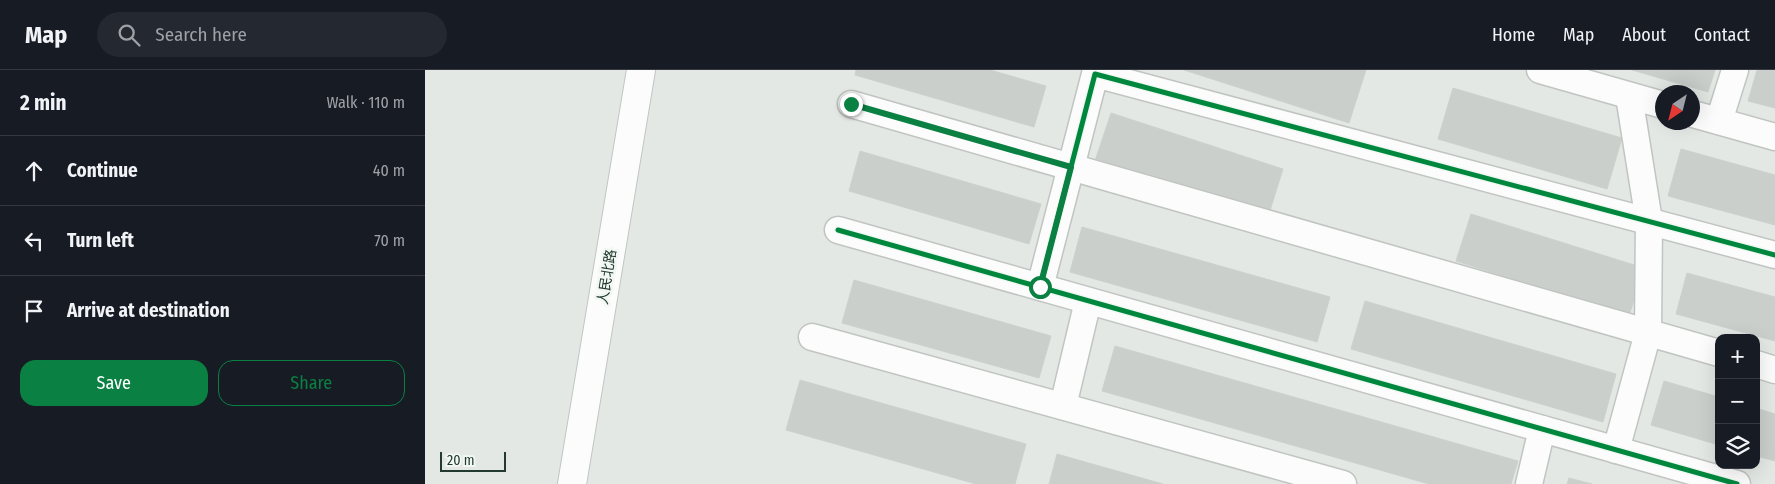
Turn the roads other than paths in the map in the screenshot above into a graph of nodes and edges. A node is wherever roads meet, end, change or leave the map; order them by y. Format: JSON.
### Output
{"nodes":[{"id":1,"x":641,"y":70,"type":"edge"},
{"id":2,"x":1540,"y":70,"type":"edge"},
{"id":3,"x":1735,"y":70,"type":"edge"},
{"id":4,"x":1144,"y":78,"type":"edge"},
{"id":5,"x":1629,"y":96,"type":"junction"},
{"id":6,"x":1655,"y":103,"type":"edge"},
{"id":7,"x":851,"y":104,"type":"dead end"},
{"id":8,"x":1700,"y":116,"type":"edge"},
{"id":9,"x":1719,"y":121,"type":"junction"},
{"id":10,"x":1775,"y":137,"type":"edge"},
{"id":11,"x":1071,"y":167,"type":"junction"},
{"id":12,"x":1649,"y":221,"type":"junction"},
{"id":13,"x":838,"y":230,"type":"dead end"},
{"id":14,"x":1775,"y":255,"type":"edge"},
{"id":15,"x":1040,"y":287,"type":"junction"},
{"id":16,"x":1087,"y":300,"type":"junction"},
{"id":17,"x":1648,"y":333,"type":"junction"},
{"id":18,"x":812,"y":337,"type":"dead end"},
{"id":19,"x":1715,"y":352,"type":"edge"},
{"id":20,"x":1760,"y":365,"type":"edge"},
{"id":21,"x":1775,"y":370,"type":"edge"},
{"id":22,"x":1063,"y":406,"type":"junction"},
{"id":23,"x":1542,"y":429,"type":"junction"},
{"id":24,"x":1616,"y":450,"type":"junction"},
{"id":25,"x":572,"y":484,"type":"edge"},
{"id":26,"x":1343,"y":484,"type":"edge"},
{"id":27,"x":1529,"y":484,"type":"edge"},
{"id":28,"x":1737,"y":484,"type":"edge"}],
"edges":[{"from":1,"to":25,"type":"main road","name":"人民北路"},
{"from":2,"to":5,"type":"street"},
{"from":3,"to":9,"type":"street"},
{"from":4,"to":11,"type":"street"},
{"from":4,"to":12,"type":"street"},
{"from":5,"to":6,"type":"street"},
{"from":5,"to":12,"type":"street"},
{"from":7,"to":11,"type":"street"},
{"from":8,"to":9,"type":"street"},
{"from":9,"to":10,"type":"street"},
{"from":11,"to":15,"type":"street"},
{"from":11,"to":17,"type":"street"},
{"from":12,"to":14,"type":"street"},
{"from":12,"to":17,"type":"street"},
{"from":13,"to":15,"type":"street"},
{"from":15,"to":16,"type":"street"},
{"from":16,"to":22,"type":"street"},
{"from":16,"to":23,"type":"street"},
{"from":17,"to":19,"type":"street"},
{"from":17,"to":24,"type":"street"},
{"from":18,"to":22,"type":"street"},
{"from":20,"to":21,"type":"street"},
{"from":22,"to":26,"type":"street"},
{"from":23,"to":24,"type":"street"},
{"from":23,"to":27,"type":"street"},
{"from":24,"to":28,"type":"street"}]}
